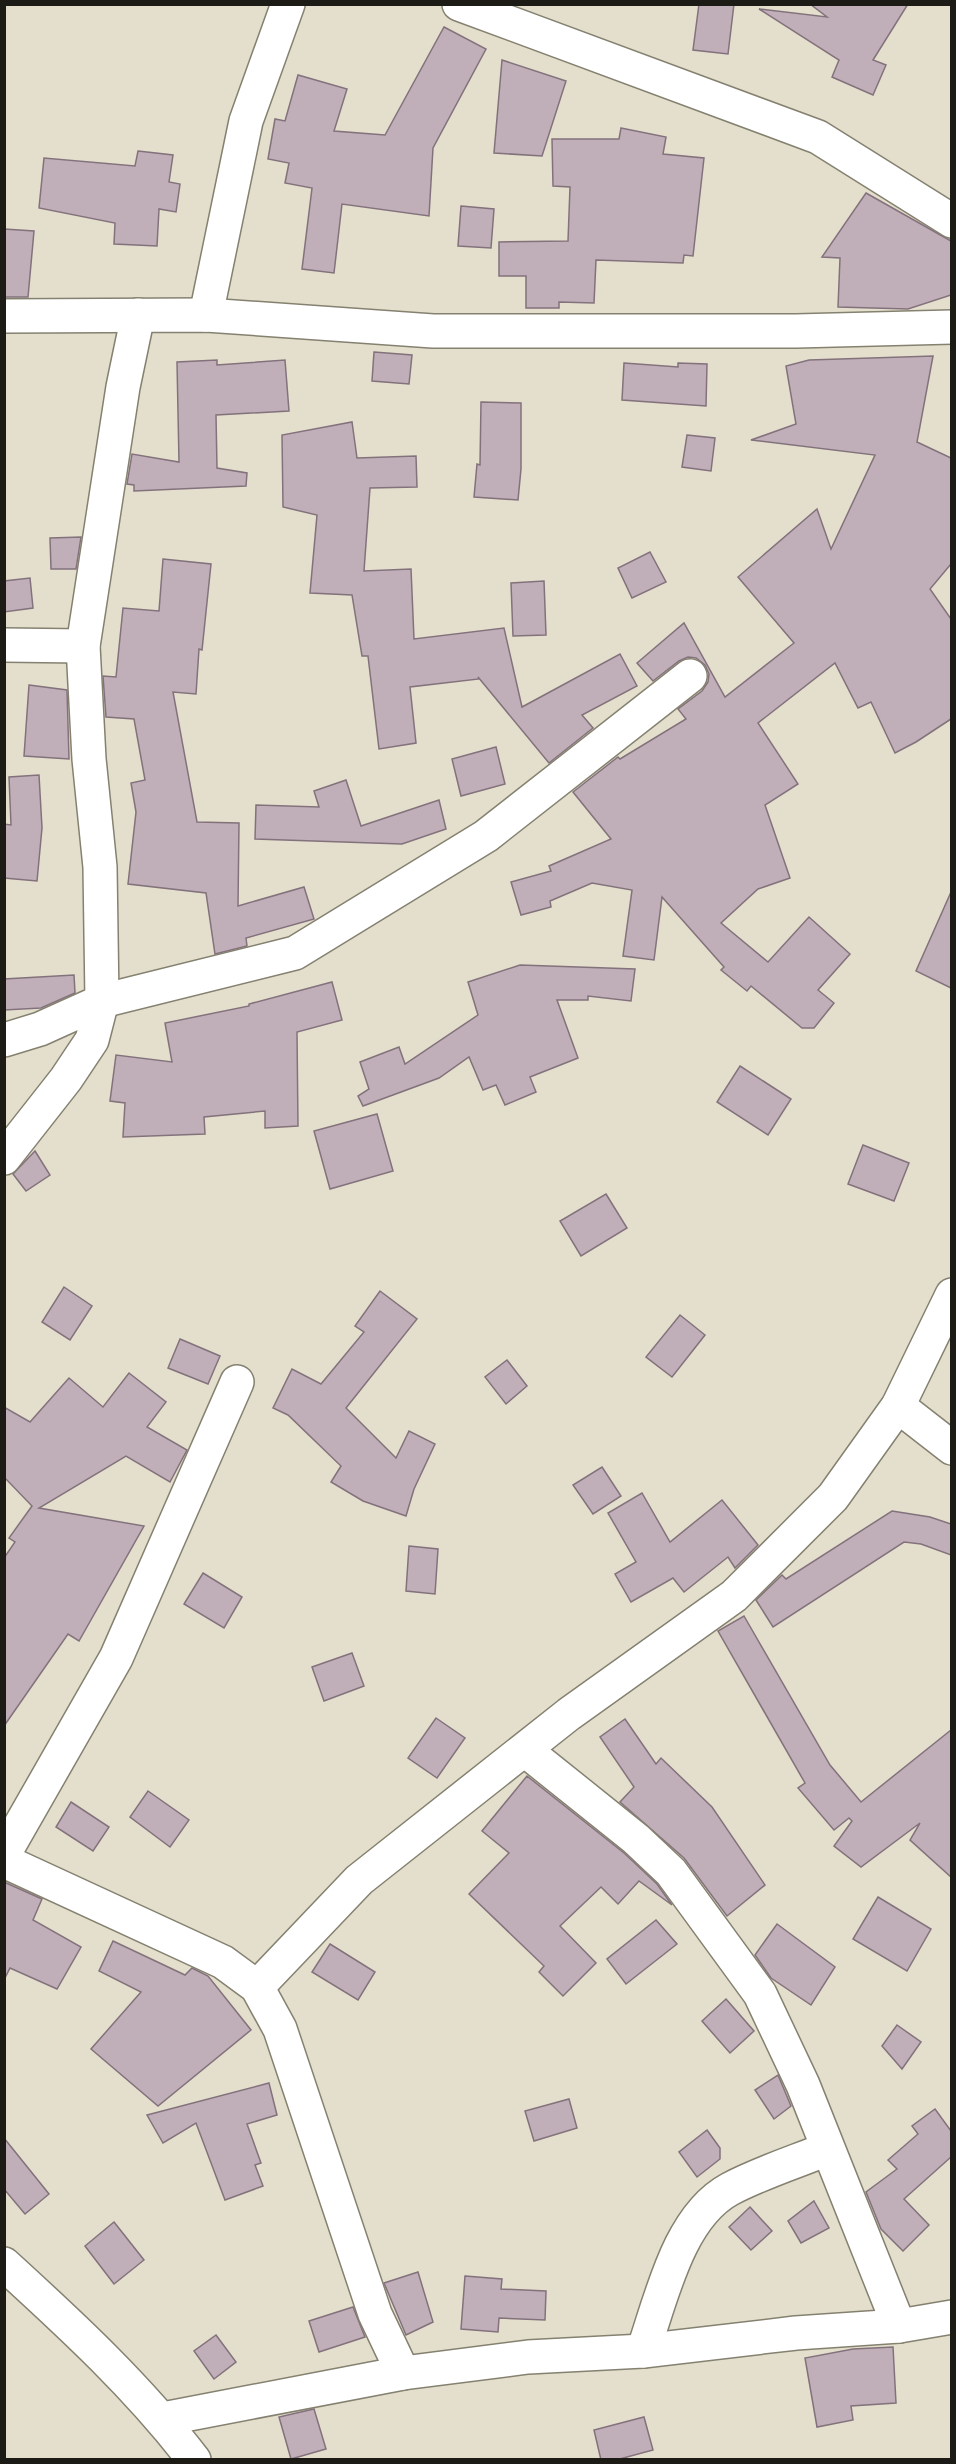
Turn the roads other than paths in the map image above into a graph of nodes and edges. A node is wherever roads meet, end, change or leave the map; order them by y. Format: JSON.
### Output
{"nodes":[{"id":1,"x":288,"y":4,"type":"edge"},
{"id":2,"x":459,"y":4,"type":"edge"},
{"id":3,"x":951,"y":221,"type":"edge"},
{"id":4,"x":138,"y":315,"type":"junction"},
{"id":5,"x":206,"y":315,"type":"junction"},
{"id":6,"x":4,"y":316,"type":"edge"},
{"id":7,"x":951,"y":327,"type":"edge"},
{"id":8,"x":4,"y":645,"type":"edge"},
{"id":9,"x":83,"y":646,"type":"junction"},
{"id":10,"x":690,"y":676,"type":"dead end"},
{"id":11,"x":102,"y":1001,"type":"junction"},
{"id":12,"x":4,"y":1040,"type":"edge"},
{"id":13,"x":4,"y":1158,"type":"edge"},
{"id":14,"x":951,"y":1294,"type":"edge"},
{"id":15,"x":237,"y":1382,"type":"dead end"},
{"id":16,"x":898,"y":1406,"type":"junction"},
{"id":17,"x":951,"y":1448,"type":"edge"},
{"id":18,"x":525,"y":1750,"type":"junction"},
{"id":19,"x":4,"y":1854,"type":"edge"},
{"id":20,"x":4,"y":1861,"type":"edge"},
{"id":21,"x":257,"y":1987,"type":"junction"},
{"id":22,"x":827,"y":2149,"type":"junction"},
{"id":23,"x":4,"y":2264,"type":"edge"},
{"id":24,"x":951,"y":2317,"type":"edge"},
{"id":25,"x":899,"y":2326,"type":"junction"},
{"id":26,"x":643,"y":2352,"type":"junction"},
{"id":27,"x":403,"y":2373,"type":"junction"},
{"id":28,"x":163,"y":2419,"type":"junction"},
{"id":29,"x":194,"y":2460,"type":"edge"}],
"edges":[{"from":1,"to":5,"type":"street"},
{"from":2,"to":3,"type":"street"},
{"from":4,"to":5,"type":"street"},
{"from":4,"to":6,"type":"street"},
{"from":4,"to":9,"type":"street"},
{"from":5,"to":7,"type":"street"},
{"from":8,"to":9,"type":"street"},
{"from":9,"to":11,"type":"street"},
{"from":10,"to":11,"type":"street"},
{"from":11,"to":12,"type":"street"},
{"from":11,"to":13,"type":"street"},
{"from":14,"to":16,"type":"street"},
{"from":15,"to":19,"type":"street"},
{"from":16,"to":17,"type":"street"},
{"from":16,"to":18,"type":"street"},
{"from":18,"to":21,"type":"street"},
{"from":18,"to":22,"type":"street"},
{"from":20,"to":21,"type":"street"},
{"from":21,"to":27,"type":"street"},
{"from":22,"to":25,"type":"street"},
{"from":22,"to":26,"type":"street"},
{"from":23,"to":28,"type":"street"},
{"from":24,"to":25,"type":"street"},
{"from":25,"to":26,"type":"street"},
{"from":26,"to":27,"type":"street"},
{"from":27,"to":28,"type":"street"},
{"from":28,"to":29,"type":"street"}]}
